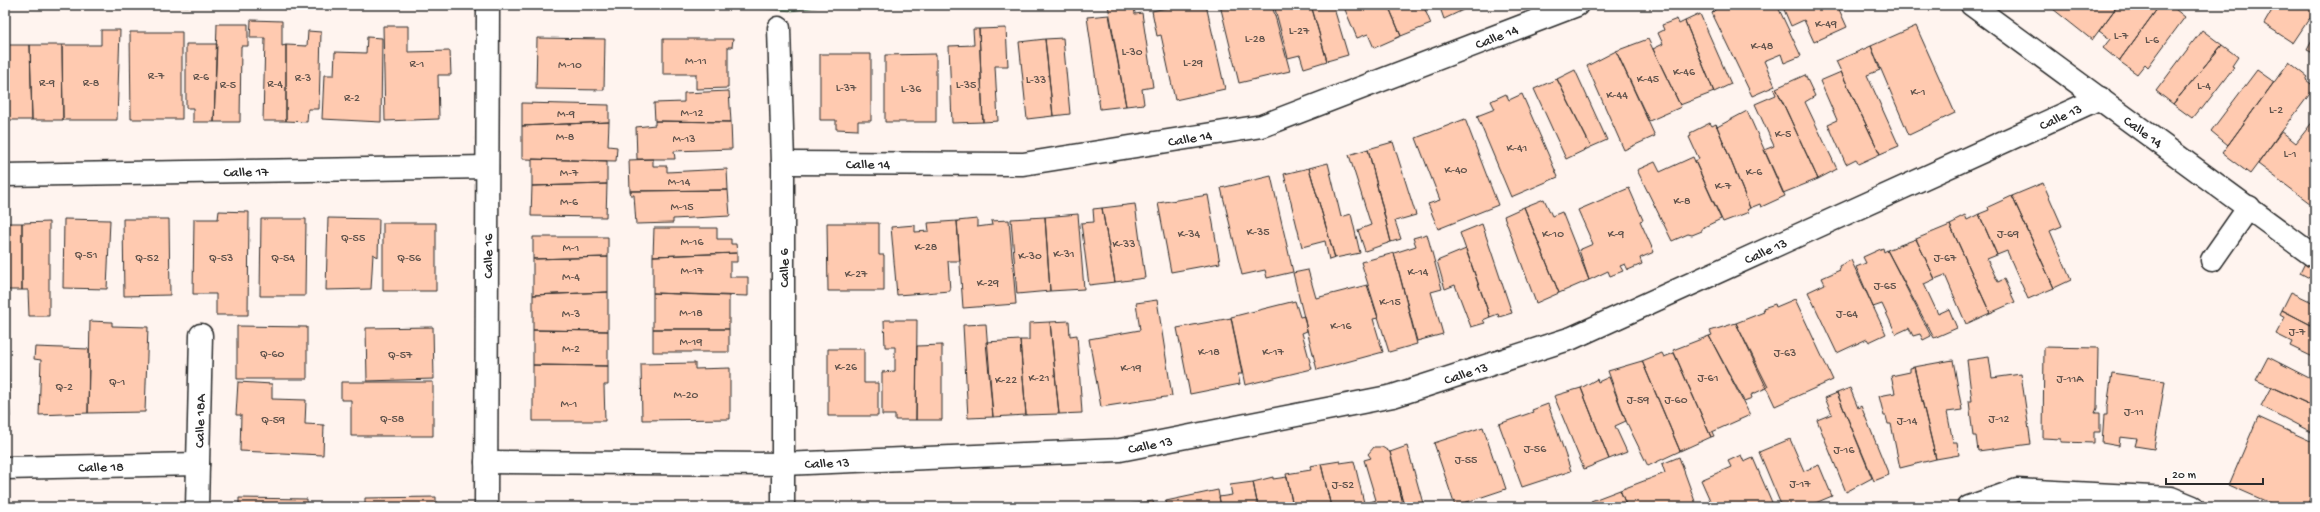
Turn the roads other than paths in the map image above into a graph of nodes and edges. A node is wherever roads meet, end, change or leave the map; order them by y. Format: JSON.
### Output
{"nodes":[{"id":1,"x":488,"y":5,"type":"edge"},
{"id":2,"x":1576,"y":5,"type":"edge"},
{"id":3,"x":1972,"y":5,"type":"edge"},
{"id":4,"x":779,"y":28,"type":"dead end"},
{"id":5,"x":2100,"y":98,"type":"junction"},
{"id":6,"x":783,"y":164,"type":"junction"},
{"id":7,"x":487,"y":167,"type":"junction"},
{"id":8,"x":5,"y":175,"type":"edge"},
{"id":9,"x":2249,"y":207,"type":"junction"},
{"id":10,"x":2315,"y":257,"type":"edge"},
{"id":11,"x":2212,"y":260,"type":"dead end"},
{"id":12,"x":201,"y":335,"type":"dead end"},
{"id":13,"x":486,"y":462,"type":"junction"},
{"id":14,"x":198,"y":464,"type":"junction"},
{"id":15,"x":784,"y":464,"type":"junction"},
{"id":16,"x":5,"y":468,"type":"edge"},
{"id":17,"x":197,"y":507,"type":"edge"},
{"id":18,"x":486,"y":507,"type":"edge"},
{"id":19,"x":783,"y":507,"type":"edge"},
{"id":20,"x":1969,"y":507,"type":"edge"},
{"id":21,"x":2193,"y":507,"type":"edge"}],
"edges":[{"from":1,"to":7,"type":"street","name":"Calle 16"},
{"from":2,"to":6,"type":"street","name":"Calle 14"},
{"from":3,"to":5,"type":"street","name":"Calle 14"},
{"from":4,"to":6,"type":"street","name":"Calle 6"},
{"from":5,"to":9,"type":"street","name":"Calle 14"},
{"from":5,"to":15,"type":"street","name":"Calle 13"},
{"from":6,"to":15,"type":"street","name":"Calle 6"},
{"from":7,"to":8,"type":"street","name":"Calle 17"},
{"from":7,"to":13,"type":"street","name":"Calle 16"},
{"from":9,"to":10,"type":"street","name":"Calle 14"},
{"from":9,"to":11,"type":"street"},
{"from":12,"to":14,"type":"street","name":"Calle 18A"},
{"from":13,"to":15,"type":"street","name":"Calle 13"},
{"from":13,"to":18,"type":"street","name":"Calle 16"},
{"from":14,"to":16,"type":"street","name":"Calle 18"},
{"from":14,"to":17,"type":"street","name":"Calle 18A"},
{"from":15,"to":19,"type":"street","name":"Calle 6"},
{"from":20,"to":21,"type":"street"}]}
